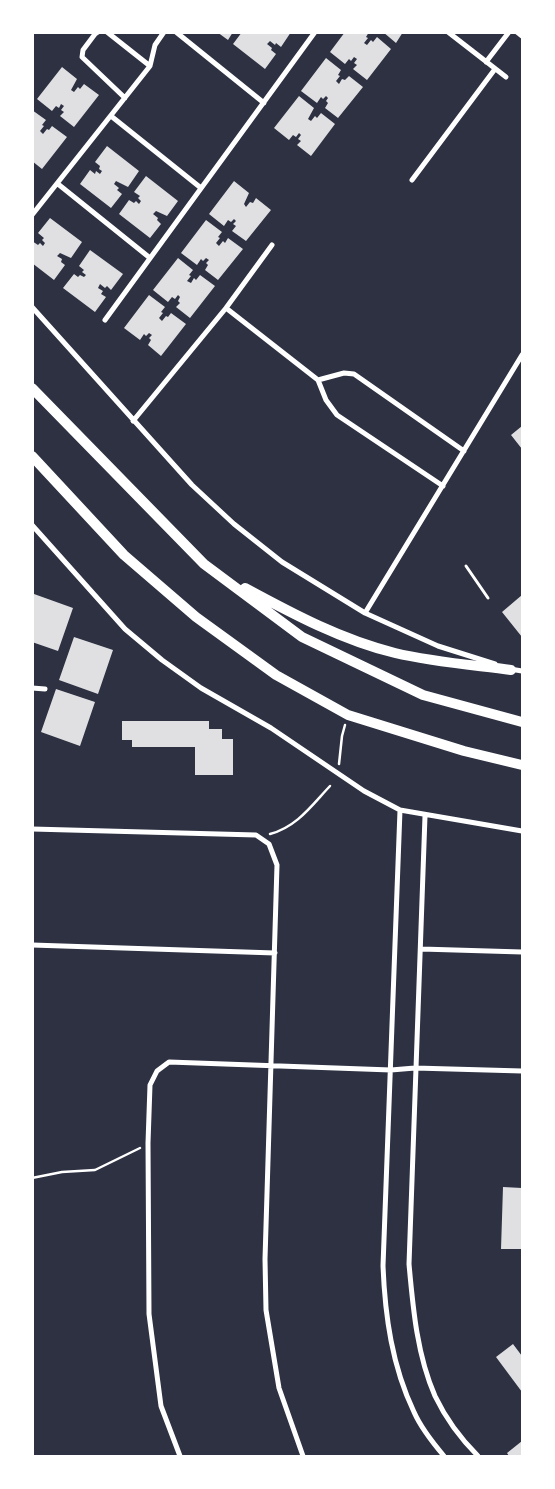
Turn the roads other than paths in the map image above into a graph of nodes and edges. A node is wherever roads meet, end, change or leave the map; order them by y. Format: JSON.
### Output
{"nodes":[{"id":1,"x":98,"y":32,"type":"edge"},
{"id":2,"x":107,"y":32,"type":"edge"},
{"id":3,"x":164,"y":32,"type":"edge"},
{"id":4,"x":176,"y":32,"type":"edge"},
{"id":5,"x":315,"y":32,"type":"edge"},
{"id":6,"x":448,"y":32,"type":"edge"},
{"id":7,"x":509,"y":32,"type":"edge"},
{"id":8,"x":517,"y":32,"type":"edge"},
{"id":9,"x":522,"y":36,"type":"edge"},
{"id":10,"x":486,"y":62,"type":"junction"},
{"id":11,"x":150,"y":66,"type":"junction"},
{"id":12,"x":495,"y":69,"type":"junction"},
{"id":13,"x":506,"y":77,"type":"dead end"},
{"id":14,"x":125,"y":98,"type":"junction"},
{"id":15,"x":264,"y":102,"type":"junction"},
{"id":16,"x":111,"y":116,"type":"junction"},
{"id":17,"x":412,"y":180,"type":"dead end"},
{"id":18,"x":58,"y":184,"type":"junction"},
{"id":19,"x":201,"y":188,"type":"junction"},
{"id":20,"x":32,"y":215,"type":"edge"},
{"id":21,"x":272,"y":245,"type":"dead end"},
{"id":22,"x":150,"y":258,"type":"junction"},
{"id":23,"x":32,"y":307,"type":"edge"},
{"id":24,"x":226,"y":308,"type":"junction"},
{"id":25,"x":105,"y":320,"type":"dead end"},
{"id":26,"x":522,"y":355,"type":"edge"},
{"id":27,"x":318,"y":380,"type":"junction"},
{"id":28,"x":32,"y":388,"type":"edge"},
{"id":29,"x":133,"y":421,"type":"junction"},
{"id":30,"x":464,"y":450,"type":"junction"},
{"id":31,"x":32,"y":456,"type":"edge"},
{"id":32,"x":442,"y":486,"type":"junction"},
{"id":33,"x":32,"y":525,"type":"edge"},
{"id":34,"x":466,"y":566,"type":"dead end"},
{"id":35,"x":215,"y":572,"type":"junction"},
{"id":36,"x":488,"y":598,"type":"dead end"},
{"id":37,"x":365,"y":613,"type":"junction"},
{"id":38,"x":512,"y":670,"type":"junction"},
{"id":39,"x":522,"y":671,"type":"edge"},
{"id":40,"x":32,"y":688,"type":"edge"},
{"id":41,"x":45,"y":689,"type":"dead end"},
{"id":42,"x":522,"y":722,"type":"edge"},
{"id":43,"x":522,"y":766,"type":"edge"},
{"id":44,"x":400,"y":810,"type":"junction"},
{"id":45,"x":425,"y":816,"type":"junction"},
{"id":46,"x":32,"y":829,"type":"edge"},
{"id":47,"x":522,"y":831,"type":"edge"},
{"id":48,"x":32,"y":945,"type":"edge"},
{"id":49,"x":421,"y":949,"type":"junction"},
{"id":50,"x":522,"y":952,"type":"edge"},
{"id":51,"x":275,"y":953,"type":"junction"},
{"id":52,"x":271,"y":1066,"type":"junction"},
{"id":53,"x":415,"y":1068,"type":"junction"},
{"id":54,"x":391,"y":1070,"type":"junction"},
{"id":55,"x":522,"y":1071,"type":"edge"},
{"id":56,"x":180,"y":1456,"type":"edge"},
{"id":57,"x":303,"y":1456,"type":"edge"},
{"id":58,"x":444,"y":1456,"type":"edge"},
{"id":59,"x":478,"y":1456,"type":"edge"}],
"edges":[{"from":1,"to":14,"type":"street"},
{"from":2,"to":11,"type":"street"},
{"from":3,"to":11,"type":"street"},
{"from":4,"to":15,"type":"street"},
{"from":5,"to":15,"type":"street"},
{"from":6,"to":10,"type":"street"},
{"from":7,"to":10,"type":"street"},
{"from":8,"to":9,"type":"street"},
{"from":10,"to":12,"type":"street"},
{"from":11,"to":14,"type":"street"},
{"from":12,"to":13,"type":"street"},
{"from":12,"to":17,"type":"street"},
{"from":14,"to":16,"type":"street"},
{"from":15,"to":19,"type":"street"},
{"from":16,"to":18,"type":"street"},
{"from":16,"to":19,"type":"street"},
{"from":18,"to":20,"type":"street"},
{"from":18,"to":22,"type":"street"},
{"from":19,"to":22,"type":"street"},
{"from":21,"to":24,"type":"street"},
{"from":22,"to":25,"type":"street"},
{"from":23,"to":29,"type":"street"},
{"from":24,"to":27,"type":"street"},
{"from":24,"to":29,"type":"street"},
{"from":26,"to":30,"type":"street"},
{"from":27,"to":30,"type":"street"},
{"from":27,"to":32,"type":"street"},
{"from":28,"to":35,"type":"main road"},
{"from":29,"to":37,"type":"street"},
{"from":30,"to":32,"type":"street"},
{"from":31,"to":43,"type":"main road"},
{"from":32,"to":37,"type":"street"},
{"from":33,"to":44,"type":"street"},
{"from":34,"to":36,"type":"lane"},
{"from":35,"to":38,"type":"main road"},
{"from":35,"to":42,"type":"main road"},
{"from":37,"to":38,"type":"street"},
{"from":38,"to":39,"type":"street"},
{"from":40,"to":41,"type":"street"},
{"from":44,"to":45,"type":"street"},
{"from":44,"to":54,"type":"street"},
{"from":45,"to":47,"type":"street"},
{"from":45,"to":49,"type":"street"},
{"from":46,"to":51,"type":"street"},
{"from":48,"to":51,"type":"street"},
{"from":49,"to":50,"type":"street"},
{"from":49,"to":53,"type":"street"},
{"from":51,"to":52,"type":"street"},
{"from":52,"to":54,"type":"street"},
{"from":52,"to":56,"type":"street"},
{"from":52,"to":57,"type":"street"},
{"from":53,"to":54,"type":"street"},
{"from":53,"to":55,"type":"street"},
{"from":53,"to":59,"type":"street"},
{"from":54,"to":58,"type":"street"}]}
